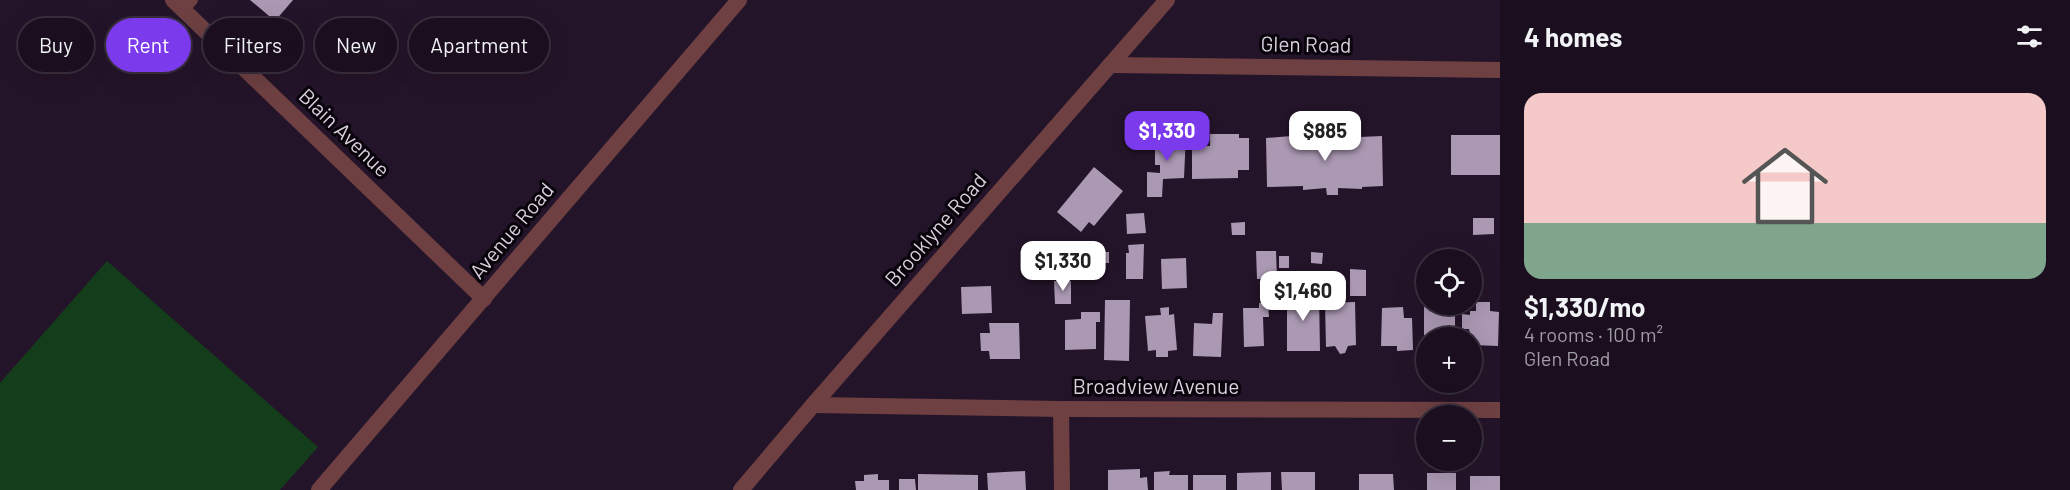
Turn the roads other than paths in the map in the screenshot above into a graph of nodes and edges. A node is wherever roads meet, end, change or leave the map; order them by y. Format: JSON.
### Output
{"nodes":[{"id":1,"x":739,"y":0,"type":"edge"},
{"id":2,"x":1167,"y":0,"type":"edge"},
{"id":3,"x":183,"y":3,"type":"edge"},
{"id":4,"x":1111,"y":65,"type":"junction"},
{"id":5,"x":1500,"y":70,"type":"edge"},
{"id":6,"x":484,"y":299,"type":"junction"},
{"id":7,"x":813,"y":405,"type":"junction"},
{"id":8,"x":1061,"y":409,"type":"junction"},
{"id":9,"x":1500,"y":410,"type":"edge"},
{"id":10,"x":319,"y":490,"type":"edge"},
{"id":11,"x":741,"y":490,"type":"edge"},
{"id":12,"x":1062,"y":490,"type":"edge"}],
"edges":[{"from":1,"to":6,"type":"street","name":"Avenue Road"},
{"from":2,"to":4,"type":"street","name":"Brooklyne Road"},
{"from":3,"to":6,"type":"street","name":"Blain Avenue"},
{"from":4,"to":5,"type":"street","name":"Glen Road"},
{"from":4,"to":7,"type":"street","name":"Brooklyne Road"},
{"from":6,"to":10,"type":"street","name":"Avenue Road"},
{"from":7,"to":8,"type":"street","name":"Broadview Avenue"},
{"from":7,"to":11,"type":"street","name":"Brooklyne Road"},
{"from":8,"to":9,"type":"street","name":"Broadview Avenue"},
{"from":8,"to":12,"type":"street"}]}
